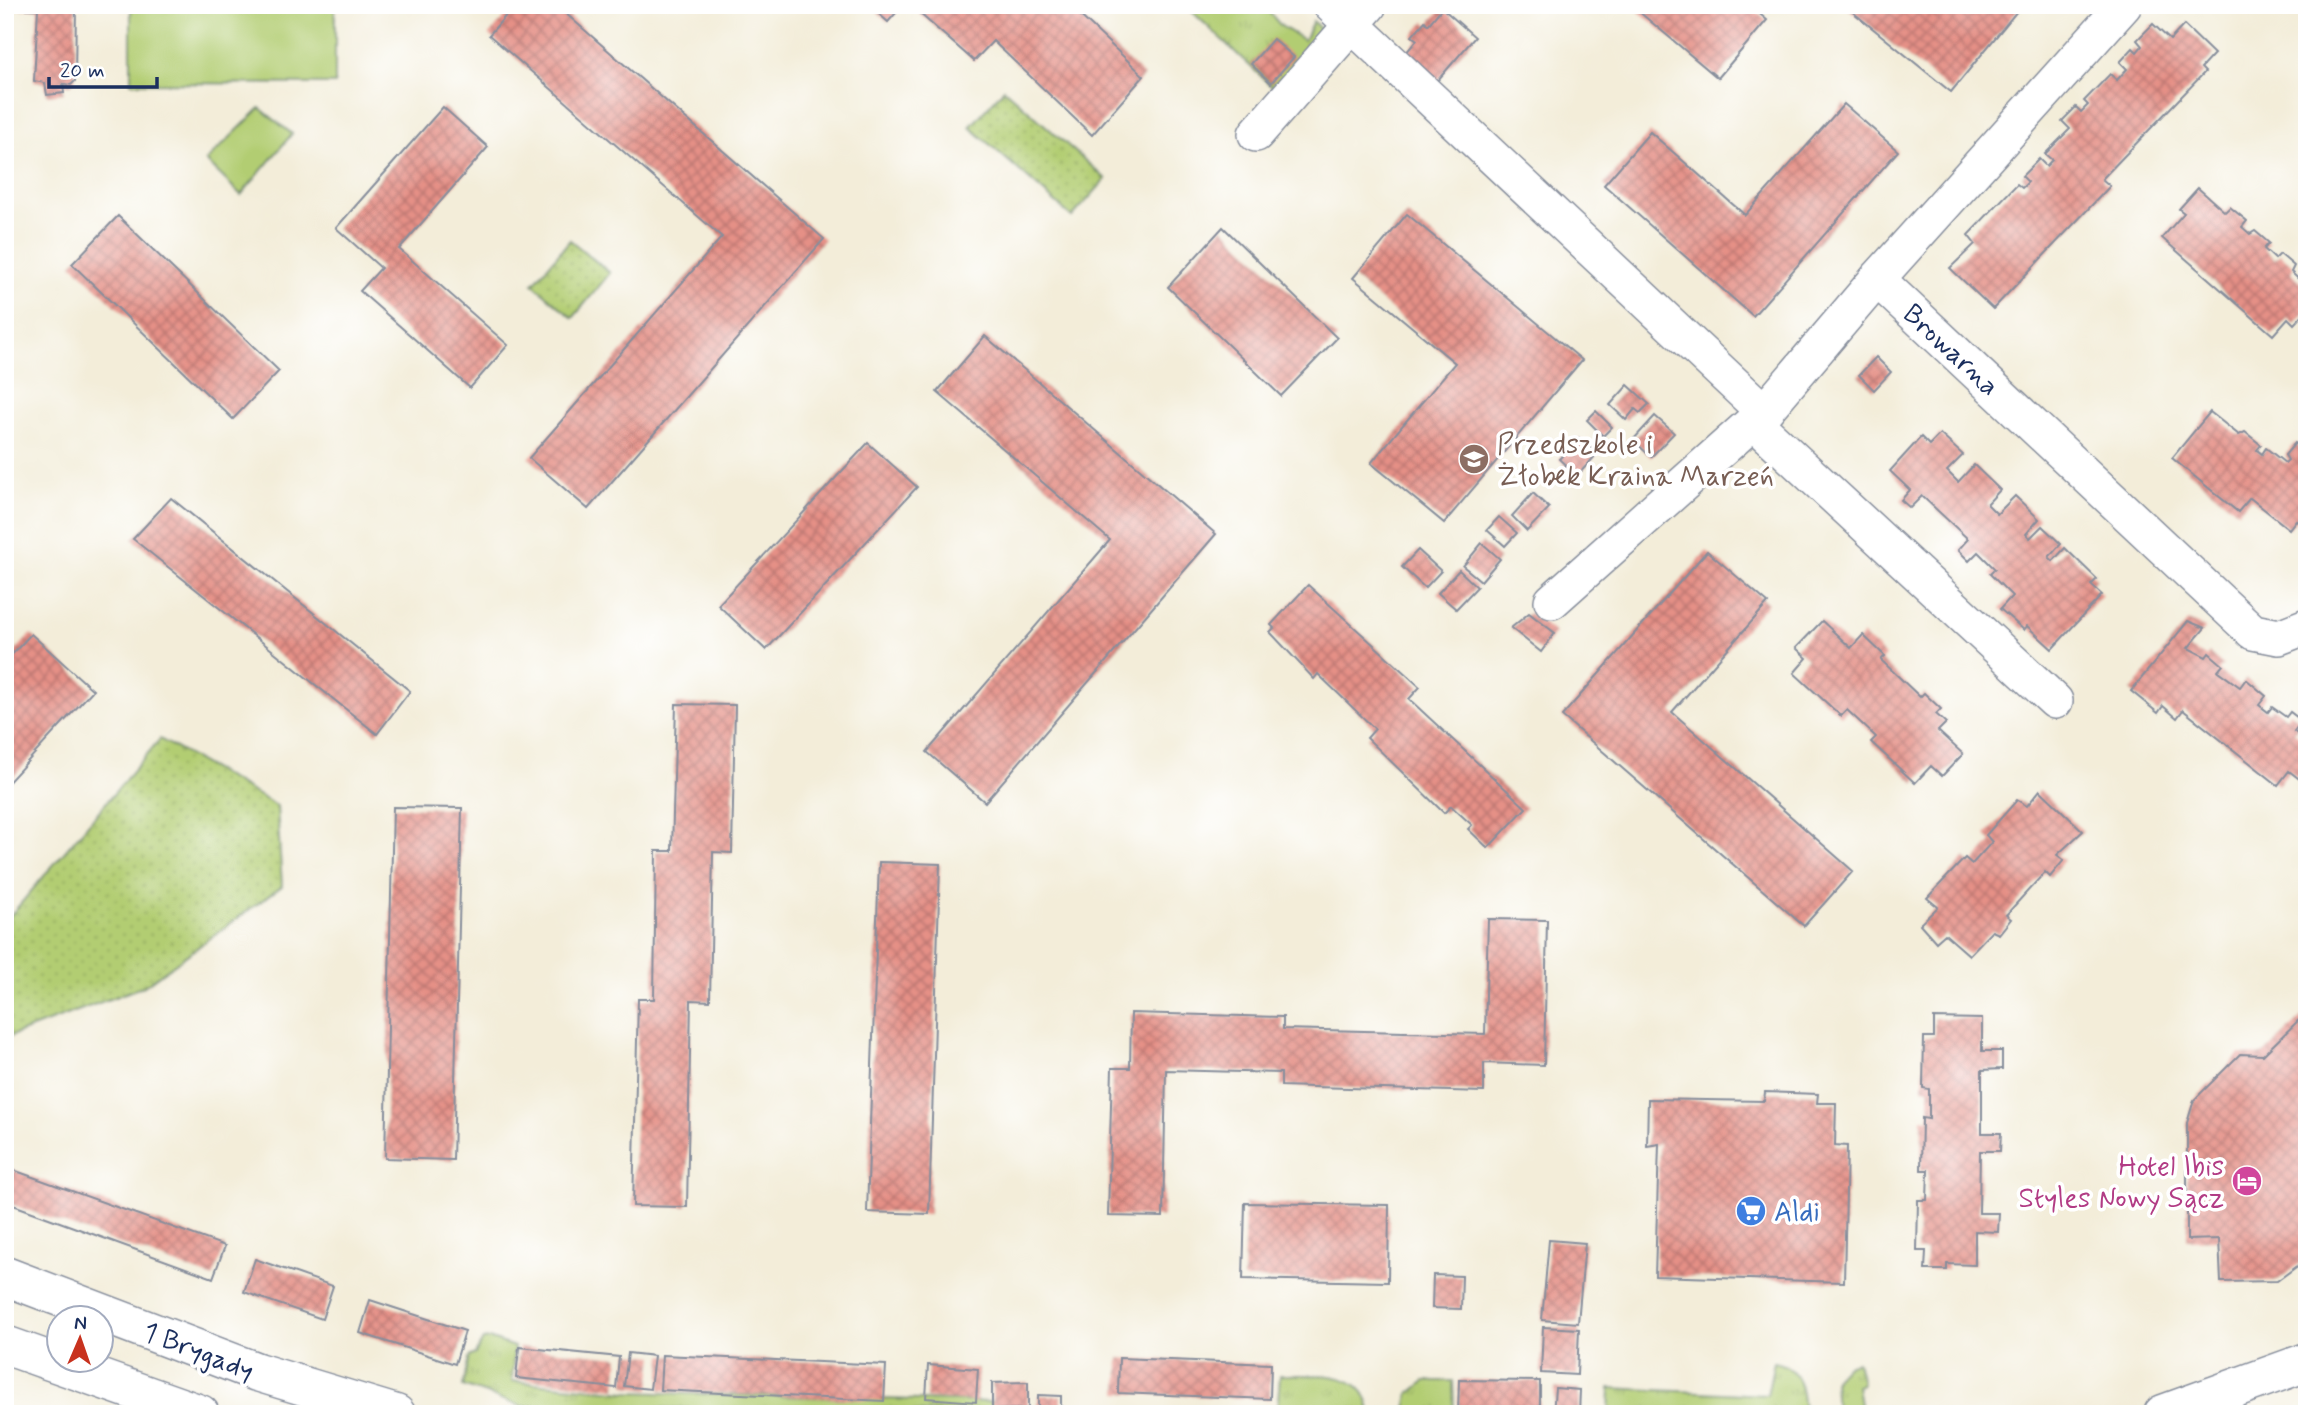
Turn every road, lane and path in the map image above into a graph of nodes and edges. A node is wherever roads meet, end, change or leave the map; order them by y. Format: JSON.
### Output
{"nodes":[{"id":1,"x":2124,"y":5,"type":"edge"},
{"id":2,"x":1350,"y":12,"type":"edge"},
{"id":3,"x":1255,"y":134,"type":"dead end"},
{"id":4,"x":1877,"y":279,"type":"junction"},
{"id":5,"x":1759,"y":417,"type":"junction"},
{"id":6,"x":1552,"y":601,"type":"dead end"},
{"id":7,"x":2307,"y":626,"type":"edge"},
{"id":8,"x":2055,"y":701,"type":"dead end"},
{"id":9,"x":5,"y":1276,"type":"edge"},
{"id":10,"x":5,"y":1345,"type":"edge"},
{"id":11,"x":2307,"y":1362,"type":"edge"},
{"id":12,"x":200,"y":1414,"type":"edge"},
{"id":13,"x":396,"y":1414,"type":"edge"},
{"id":14,"x":2163,"y":1414,"type":"edge"}],
"edges":[{"from":1,"to":4,"type":"street"},
{"from":2,"to":3,"type":"street"},
{"from":2,"to":5,"type":"street"},
{"from":4,"to":5,"type":"street"},
{"from":4,"to":7,"type":"street","name":"Browarna"},
{"from":5,"to":6,"type":"street"},
{"from":5,"to":8,"type":"street"},
{"from":9,"to":13,"type":"street","name":"1 Brygady"},
{"from":10,"to":12,"type":"street"},
{"from":11,"to":14,"type":"street"}]}
